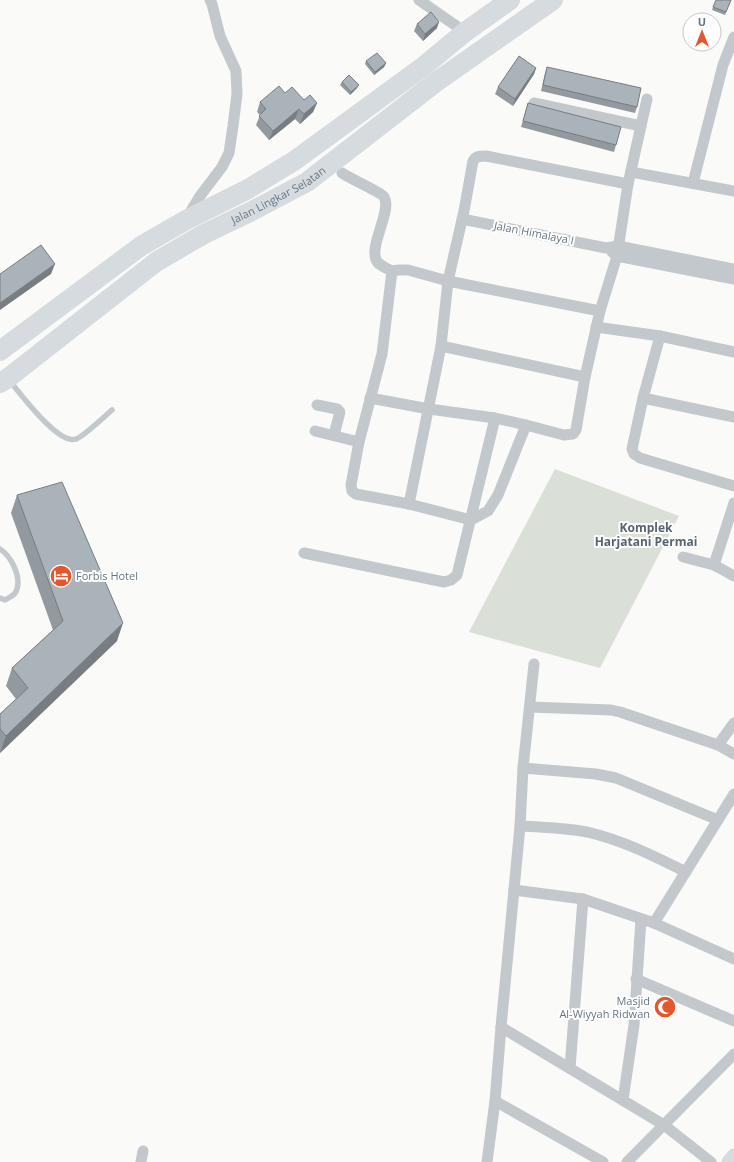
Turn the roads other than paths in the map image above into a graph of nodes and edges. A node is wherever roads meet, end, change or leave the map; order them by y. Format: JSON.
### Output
{"nodes":[{"id":1,"x":210,"y":0,"type":"edge"},
{"id":2,"x":419,"y":0,"type":"edge"},
{"id":3,"x":510,"y":0,"type":"edge"},
{"id":4,"x":553,"y":0,"type":"edge"},
{"id":5,"x":465,"y":32,"type":"junction"},
{"id":6,"x":734,"y":37,"type":"edge"},
{"id":7,"x":424,"y":66,"type":"junction"},
{"id":8,"x":436,"y":82,"type":"junction"},
{"id":9,"x":647,"y":99,"type":"dead end"},
{"id":10,"x":534,"y":103,"type":"edge"},
{"id":11,"x":641,"y":126,"type":"junction"},
{"id":12,"x":631,"y":172,"type":"junction"},
{"id":13,"x":342,"y":173,"type":"dead end"},
{"id":14,"x":692,"y":183,"type":"junction"},
{"id":15,"x":628,"y":184,"type":"junction"},
{"id":16,"x":734,"y":190,"type":"edge"},
{"id":17,"x":193,"y":217,"type":"junction"},
{"id":18,"x":462,"y":219,"type":"junction"},
{"id":19,"x":618,"y":251,"type":"junction"},
{"id":20,"x":734,"y":269,"type":"edge"},
{"id":21,"x":392,"y":271,"type":"junction"},
{"id":22,"x":734,"y":279,"type":"edge"},
{"id":23,"x":448,"y":281,"type":"junction"},
{"id":24,"x":600,"y":311,"type":"junction"},
{"id":25,"x":596,"y":327,"type":"junction"},
{"id":26,"x":660,"y":336,"type":"junction"},
{"id":27,"x":441,"y":346,"type":"junction"},
{"id":28,"x":0,"y":351,"type":"edge"},
{"id":29,"x":734,"y":352,"type":"edge"},
{"id":30,"x":585,"y":377,"type":"junction"},
{"id":31,"x":4,"y":381,"type":"edge"},
{"id":32,"x":370,"y":398,"type":"junction"},
{"id":33,"x":643,"y":398,"type":"junction"},
{"id":34,"x":317,"y":405,"type":"dead end"},
{"id":35,"x":429,"y":409,"type":"junction"},
{"id":36,"x":112,"y":410,"type":"dead end"},
{"id":37,"x":734,"y":417,"type":"edge"},
{"id":38,"x":494,"y":418,"type":"junction"},
{"id":39,"x":526,"y":425,"type":"junction"},
{"id":40,"x":315,"y":432,"type":"dead end"},
{"id":41,"x":334,"y":435,"type":"junction"},
{"id":42,"x":359,"y":442,"type":"junction"},
{"id":43,"x":734,"y":486,"type":"edge"},
{"id":44,"x":409,"y":504,"type":"junction"},
{"id":45,"x":733,"y":507,"type":"edge"},
{"id":46,"x":471,"y":520,"type":"junction"},
{"id":47,"x":0,"y":549,"type":"edge"},
{"id":48,"x":304,"y":553,"type":"dead end"},
{"id":49,"x":683,"y":556,"type":"dead end"},
{"id":50,"x":714,"y":565,"type":"junction"},
{"id":51,"x":734,"y":576,"type":"edge"},
{"id":52,"x":0,"y":598,"type":"edge"},
{"id":53,"x":534,"y":664,"type":"dead end"},
{"id":54,"x":530,"y":707,"type":"junction"},
{"id":55,"x":734,"y":723,"type":"edge"},
{"id":56,"x":718,"y":745,"type":"junction"},
{"id":57,"x":734,"y":754,"type":"edge"},
{"id":58,"x":523,"y":768,"type":"junction"},
{"id":59,"x":734,"y":794,"type":"edge"},
{"id":60,"x":718,"y":820,"type":"junction"},
{"id":61,"x":520,"y":826,"type":"junction"},
{"id":62,"x":686,"y":872,"type":"junction"},
{"id":63,"x":514,"y":890,"type":"junction"},
{"id":64,"x":583,"y":899,"type":"junction"},
{"id":65,"x":641,"y":919,"type":"junction"},
{"id":66,"x":654,"y":924,"type":"junction"},
{"id":67,"x":734,"y":959,"type":"edge"},
{"id":68,"x":636,"y":979,"type":"junction"},
{"id":69,"x":734,"y":1021,"type":"edge"},
{"id":70,"x":500,"y":1027,"type":"junction"},
{"id":71,"x":734,"y":1054,"type":"edge"},
{"id":72,"x":570,"y":1068,"type":"junction"},
{"id":73,"x":623,"y":1100,"type":"junction"},
{"id":74,"x":495,"y":1101,"type":"junction"},
{"id":75,"x":664,"y":1125,"type":"junction"},
{"id":76,"x":143,"y":1151,"type":"dead end"},
{"id":77,"x":734,"y":1156,"type":"edge"},
{"id":78,"x":141,"y":1162,"type":"edge"},
{"id":79,"x":487,"y":1162,"type":"edge"},
{"id":80,"x":603,"y":1162,"type":"edge"},
{"id":81,"x":627,"y":1162,"type":"edge"},
{"id":82,"x":711,"y":1162,"type":"edge"},
{"id":83,"x":729,"y":1162,"type":"edge"}],
"edges":[{"from":1,"to":17,"type":"street"},
{"from":2,"to":5,"type":"street"},
{"from":3,"to":5,"type":"highway","name":"Jalan Lingkar Selatan"},
{"from":4,"to":8,"type":"highway","name":"Jalan Lingkar Selatan"},
{"from":5,"to":7,"type":"highway","name":"Jalan Lingkar Selatan"},
{"from":6,"to":14,"type":"street"},
{"from":7,"to":8,"type":"highway"},
{"from":7,"to":17,"type":"highway","name":"Jalan Lingkar Selatan"},
{"from":8,"to":31,"type":"highway","name":"Jalan Lingkar Selatan"},
{"from":9,"to":11,"type":"street"},
{"from":10,"to":11,"type":"street"},
{"from":11,"to":12,"type":"street"},
{"from":12,"to":14,"type":"street"},
{"from":12,"to":15,"type":"street"},
{"from":13,"to":21,"type":"street"},
{"from":14,"to":16,"type":"street"},
{"from":15,"to":18,"type":"street"},
{"from":15,"to":19,"type":"street"},
{"from":17,"to":28,"type":"highway","name":"Jalan Lingkar Selatan"},
{"from":18,"to":19,"type":"street","name":"Jalan Himalaya I"},
{"from":18,"to":23,"type":"street"},
{"from":19,"to":20,"type":"street"},
{"from":19,"to":22,"type":"street"},
{"from":19,"to":24,"type":"street"},
{"from":21,"to":23,"type":"street"},
{"from":21,"to":32,"type":"street"},
{"from":23,"to":24,"type":"street"},
{"from":23,"to":27,"type":"street"},
{"from":24,"to":25,"type":"street"},
{"from":25,"to":26,"type":"street"},
{"from":25,"to":30,"type":"street"},
{"from":26,"to":29,"type":"street"},
{"from":26,"to":33,"type":"street"},
{"from":27,"to":30,"type":"street"},
{"from":27,"to":35,"type":"street"},
{"from":30,"to":39,"type":"street"},
{"from":31,"to":36,"type":"lane"},
{"from":32,"to":35,"type":"street"},
{"from":32,"to":42,"type":"street"},
{"from":33,"to":37,"type":"street"},
{"from":33,"to":43,"type":"street"},
{"from":34,"to":41,"type":"street"},
{"from":35,"to":38,"type":"street"},
{"from":35,"to":44,"type":"street"},
{"from":38,"to":39,"type":"street"},
{"from":38,"to":46,"type":"street"},
{"from":39,"to":46,"type":"street"},
{"from":40,"to":41,"type":"street"},
{"from":41,"to":42,"type":"street"},
{"from":42,"to":44,"type":"street"},
{"from":44,"to":46,"type":"street"},
{"from":45,"to":50,"type":"street"},
{"from":46,"to":48,"type":"street"},
{"from":47,"to":52,"type":"lane"},
{"from":49,"to":50,"type":"street"},
{"from":50,"to":51,"type":"street"},
{"from":53,"to":54,"type":"street"},
{"from":54,"to":56,"type":"street"},
{"from":54,"to":58,"type":"street"},
{"from":55,"to":56,"type":"street"},
{"from":56,"to":57,"type":"street"},
{"from":58,"to":60,"type":"street"},
{"from":58,"to":61,"type":"street"},
{"from":59,"to":60,"type":"street"},
{"from":60,"to":62,"type":"street"},
{"from":61,"to":62,"type":"street"},
{"from":61,"to":63,"type":"street"},
{"from":62,"to":66,"type":"street"},
{"from":63,"to":64,"type":"street"},
{"from":63,"to":70,"type":"street"},
{"from":64,"to":65,"type":"street"},
{"from":64,"to":72,"type":"street"},
{"from":65,"to":66,"type":"street"},
{"from":65,"to":68,"type":"street"},
{"from":66,"to":67,"type":"street"},
{"from":68,"to":69,"type":"street"},
{"from":68,"to":73,"type":"street"},
{"from":70,"to":72,"type":"street"},
{"from":70,"to":74,"type":"street"},
{"from":71,"to":75,"type":"street"},
{"from":72,"to":73,"type":"street"},
{"from":73,"to":75,"type":"street"},
{"from":74,"to":79,"type":"street"},
{"from":74,"to":80,"type":"street"},
{"from":75,"to":81,"type":"street"},
{"from":75,"to":82,"type":"street"},
{"from":76,"to":78,"type":"street"},
{"from":77,"to":83,"type":"street"}]}
